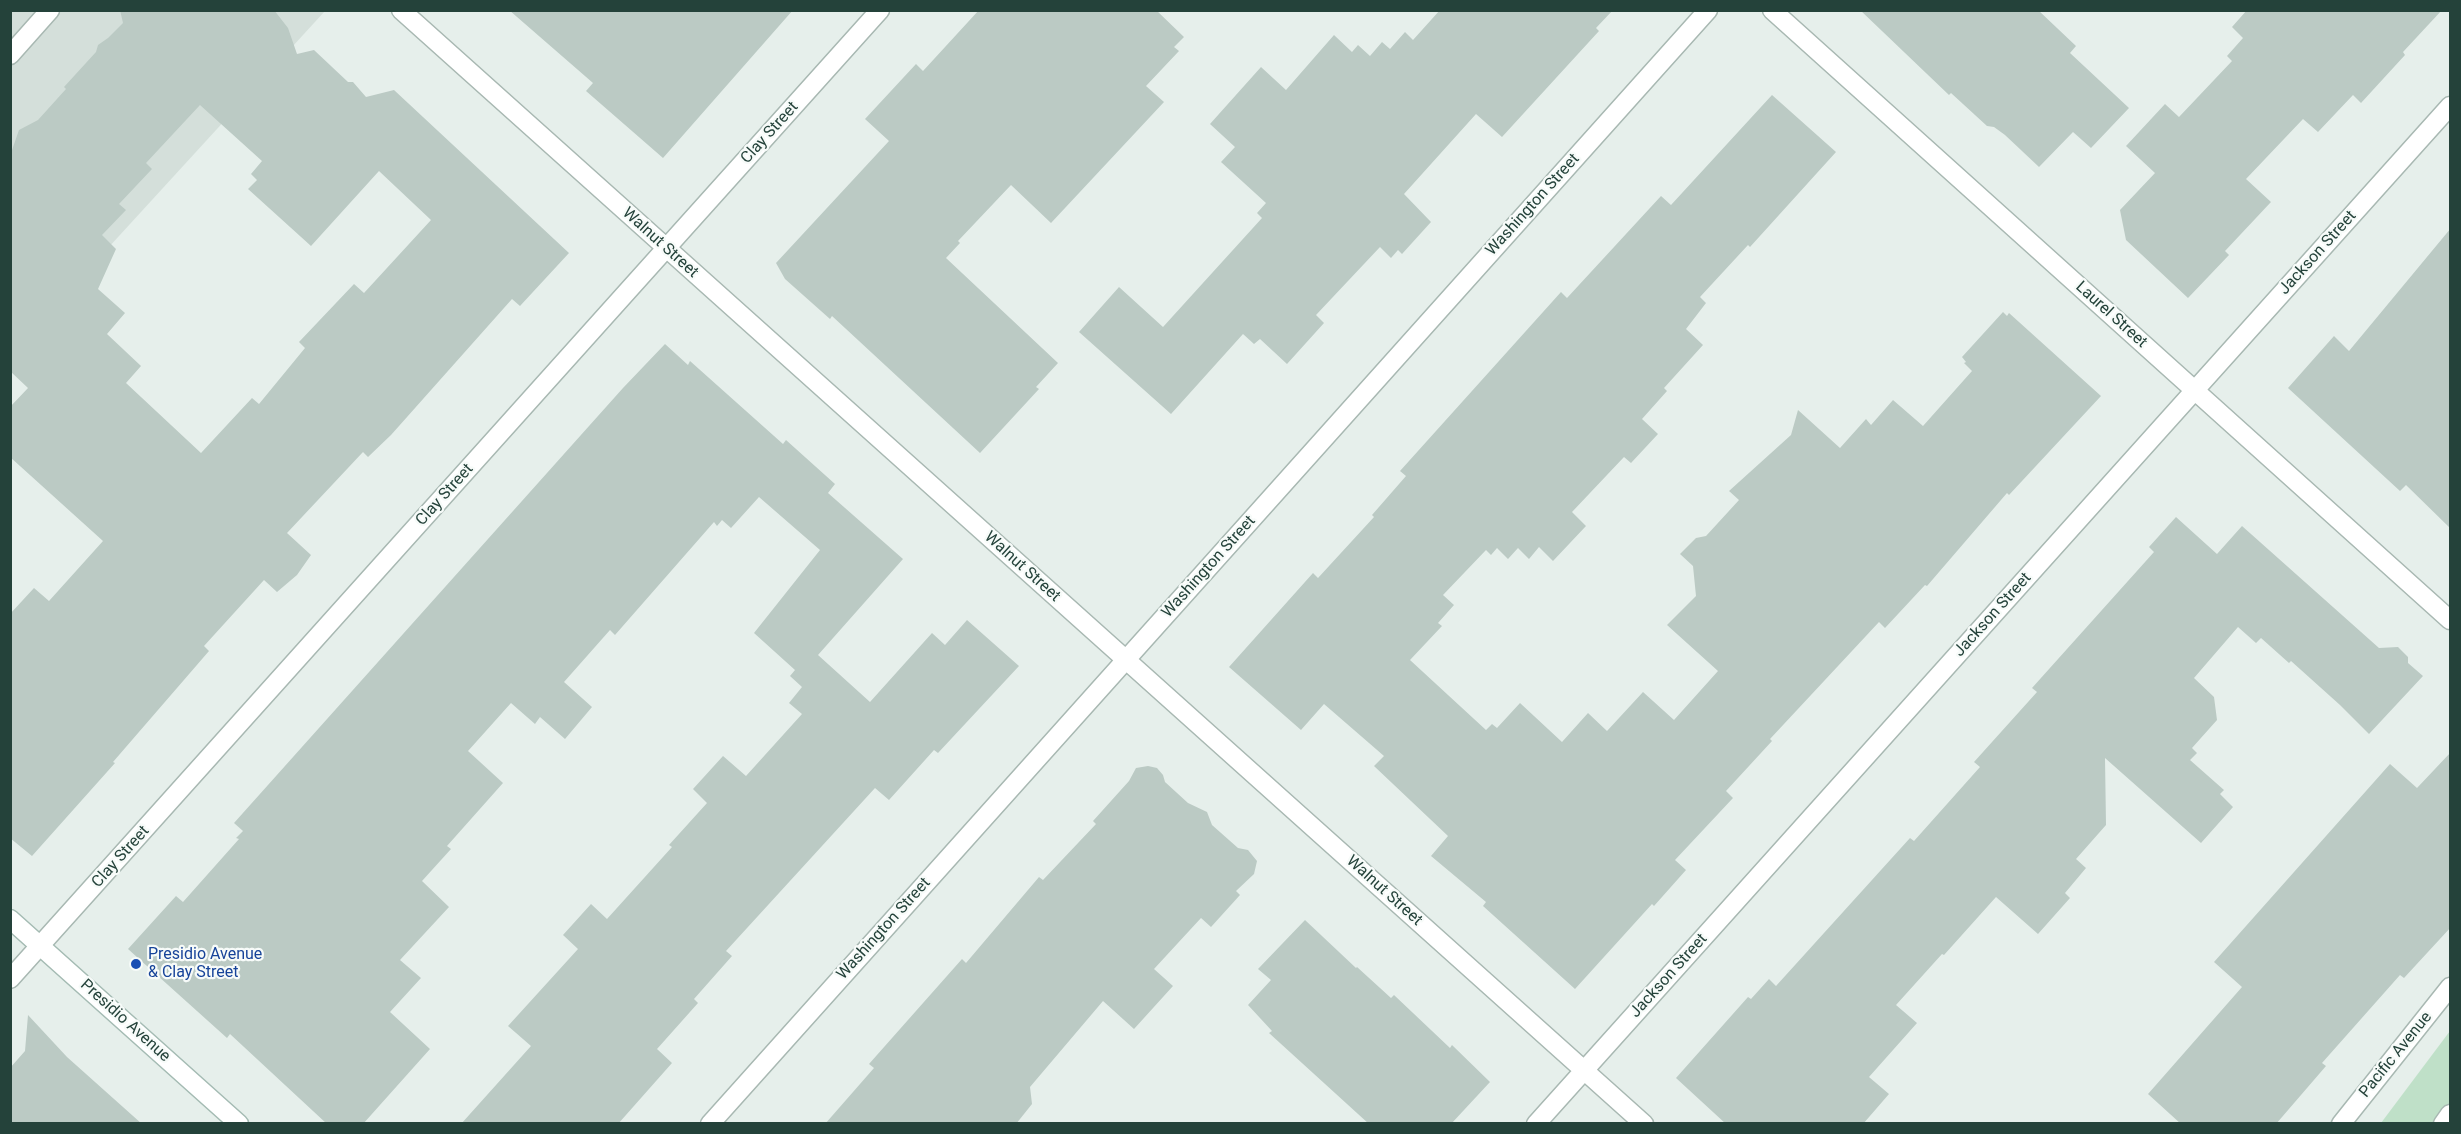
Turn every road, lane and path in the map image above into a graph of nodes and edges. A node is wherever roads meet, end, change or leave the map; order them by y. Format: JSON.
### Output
{"nodes":[{"id":1,"x":50,"y":10,"type":"edge"},
{"id":2,"x":401,"y":10,"type":"edge"},
{"id":3,"x":879,"y":10,"type":"edge"},
{"id":4,"x":1708,"y":10,"type":"edge"},
{"id":5,"x":1772,"y":10,"type":"edge"},
{"id":6,"x":10,"y":55,"type":"edge"},
{"id":7,"x":2451,"y":106,"type":"edge"},
{"id":8,"x":666,"y":248,"type":"junction"},
{"id":9,"x":2195,"y":390,"type":"junction"},
{"id":10,"x":2451,"y":620,"type":"edge"},
{"id":11,"x":1125,"y":660,"type":"junction"},
{"id":12,"x":10,"y":919,"type":"edge"},
{"id":13,"x":40,"y":946,"type":"junction"},
{"id":14,"x":10,"y":979,"type":"edge"},
{"id":15,"x":2451,"y":987,"type":"edge"},
{"id":16,"x":1584,"y":1070,"type":"junction"},
{"id":17,"x":2451,"y":1114,"type":"edge"},
{"id":18,"x":239,"y":1124,"type":"edge"},
{"id":19,"x":710,"y":1124,"type":"edge"},
{"id":20,"x":1536,"y":1124,"type":"edge"},
{"id":21,"x":1644,"y":1124,"type":"edge"},
{"id":22,"x":2341,"y":1124,"type":"edge"},
{"id":23,"x":2443,"y":1124,"type":"edge"}],
"edges":[{"from":1,"to":6,"type":"street"},
{"from":2,"to":8,"type":"street","name":"Walnut Street"},
{"from":3,"to":8,"type":"street","name":"Clay Street"},
{"from":4,"to":11,"type":"street","name":"Washington Street"},
{"from":5,"to":9,"type":"street","name":"Laurel Street"},
{"from":7,"to":9,"type":"street","name":"Jackson Street"},
{"from":8,"to":11,"type":"street","name":"Walnut Street"},
{"from":8,"to":13,"type":"street","name":"Clay Street"},
{"from":9,"to":10,"type":"street","name":"Laurel Street"},
{"from":9,"to":16,"type":"street","name":"Jackson Street"},
{"from":11,"to":16,"type":"street","name":"Walnut Street"},
{"from":11,"to":19,"type":"street","name":"Washington Street"},
{"from":12,"to":13,"type":"street","name":"Presidio Avenue"},
{"from":13,"to":14,"type":"street","name":"Clay Street"},
{"from":13,"to":18,"type":"street","name":"Presidio Avenue"},
{"from":15,"to":22,"type":"street","name":"Pacific Avenue"},
{"from":16,"to":20,"type":"street","name":"Jackson Street"},
{"from":16,"to":21,"type":"street","name":"Walnut Street"},
{"from":17,"to":23,"type":"street"}]}
